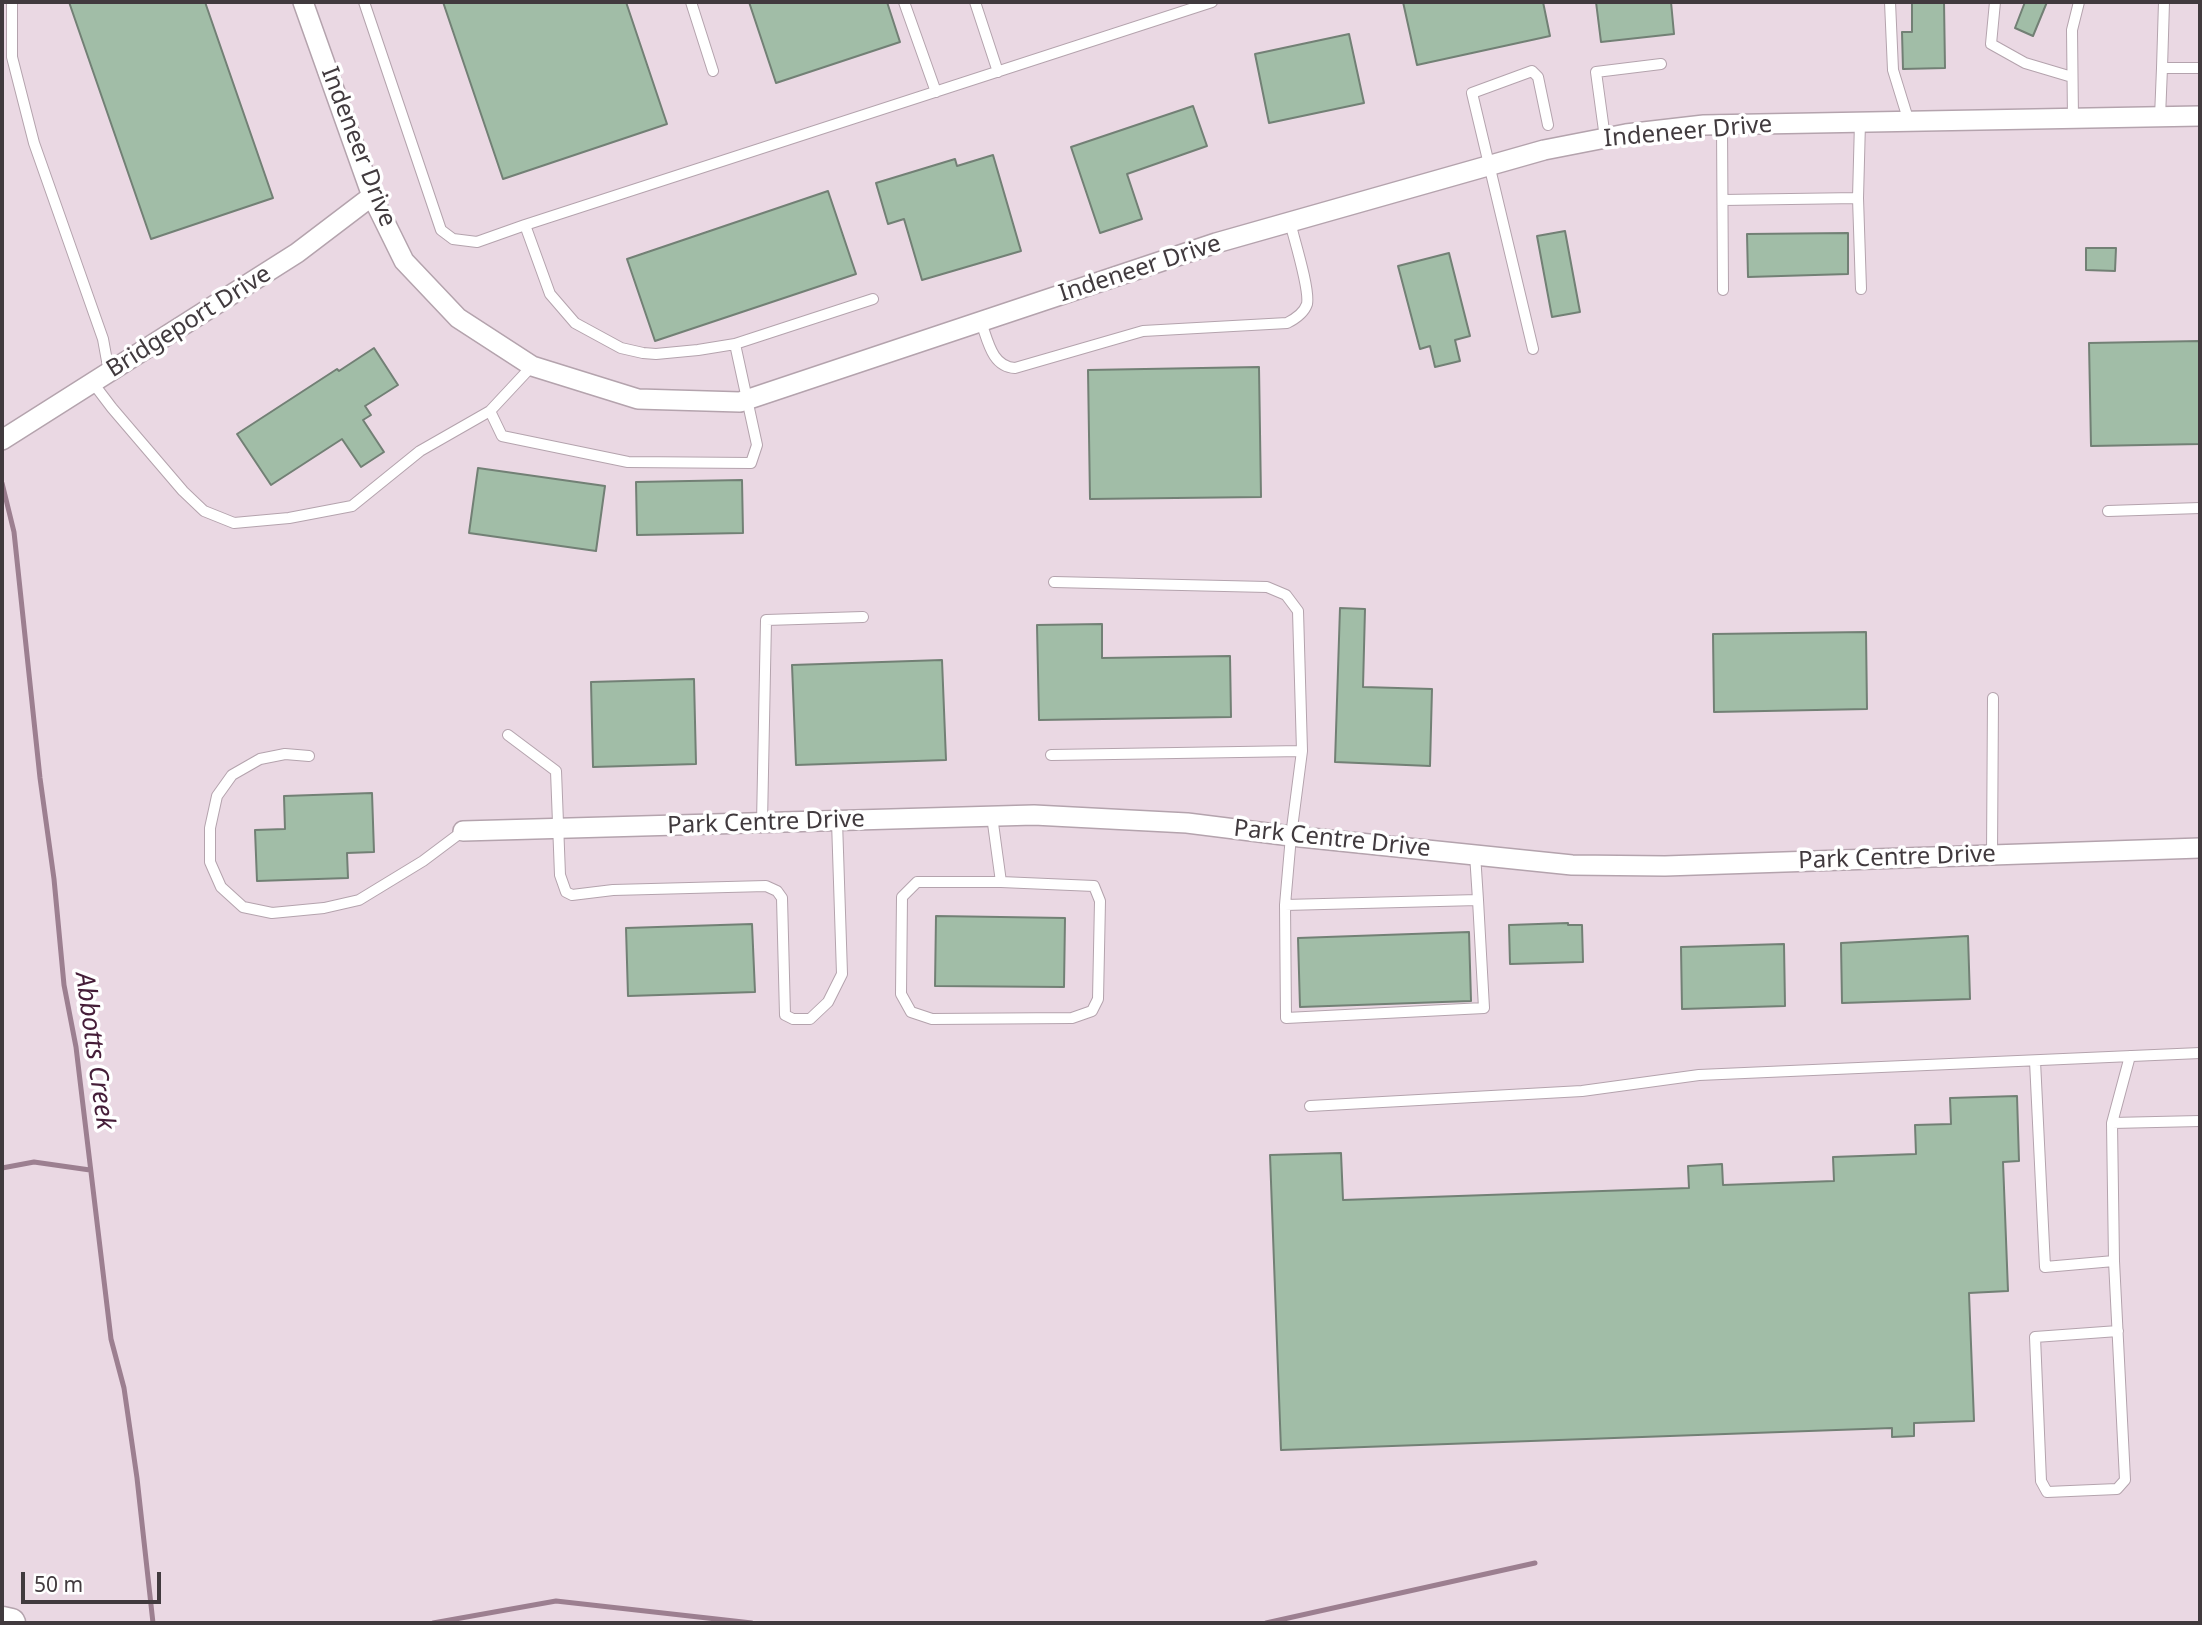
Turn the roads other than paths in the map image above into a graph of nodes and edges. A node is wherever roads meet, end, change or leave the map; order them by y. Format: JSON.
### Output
{"nodes":[{"id":1,"x":12,"y":2,"type":"edge"},
{"id":2,"x":303,"y":2,"type":"edge"},
{"id":3,"x":364,"y":2,"type":"edge"},
{"id":4,"x":691,"y":2,"type":"edge"},
{"id":5,"x":904,"y":2,"type":"edge"},
{"id":6,"x":975,"y":2,"type":"edge"},
{"id":7,"x":1212,"y":2,"type":"edge"},
{"id":8,"x":1890,"y":2,"type":"edge"},
{"id":9,"x":1995,"y":2,"type":"edge"},
{"id":10,"x":2079,"y":2,"type":"edge"},
{"id":11,"x":2164,"y":2,"type":"edge"},
{"id":12,"x":1661,"y":64,"type":"dead end"},
{"id":13,"x":2162,"y":68,"type":"junction"},
{"id":14,"x":2200,"y":68,"type":"edge"},
{"id":15,"x":713,"y":71,"type":"dead end"},
{"id":16,"x":998,"y":72,"type":"junction"},
{"id":17,"x":2072,"y":77,"type":"junction"},
{"id":18,"x":936,"y":92,"type":"junction"},
{"id":19,"x":2200,"y":116,"type":"edge"},
{"id":20,"x":2160,"y":117,"type":"junction"},
{"id":21,"x":2073,"y":119,"type":"junction"},
{"id":22,"x":1860,"y":122,"type":"junction"},
{"id":23,"x":1909,"y":122,"type":"junction"},
{"id":24,"x":1548,"y":125,"type":"dead end"},
{"id":25,"x":1722,"y":125,"type":"junction"},
{"id":26,"x":1605,"y":138,"type":"junction"},
{"id":27,"x":1489,"y":165,"type":"junction"},
{"id":28,"x":372,"y":196,"type":"junction"},
{"id":29,"x":1858,"y":198,"type":"junction"},
{"id":30,"x":1723,"y":200,"type":"junction"},
{"id":31,"x":1290,"y":222,"type":"junction"},
{"id":32,"x":525,"y":225,"type":"junction"},
{"id":33,"x":1861,"y":289,"type":"dead end"},
{"id":34,"x":1723,"y":290,"type":"dead end"},
{"id":35,"x":873,"y":299,"type":"dead end"},
{"id":36,"x":981,"y":322,"type":"junction"},
{"id":37,"x":735,"y":344,"type":"junction"},
{"id":38,"x":1533,"y":349,"type":"dead end"},
{"id":39,"x":532,"y":366,"type":"junction"},
{"id":40,"x":101,"y":377,"type":"junction"},
{"id":41,"x":749,"y":399,"type":"junction"},
{"id":42,"x":490,"y":411,"type":"junction"},
{"id":43,"x":2,"y":440,"type":"edge"},
{"id":44,"x":2200,"y":508,"type":"edge"},
{"id":45,"x":2108,"y":510,"type":"dead end"},
{"id":46,"x":1054,"y":582,"type":"dead end"},
{"id":47,"x":863,"y":617,"type":"dead end"},
{"id":48,"x":1993,"y":698,"type":"dead end"},
{"id":49,"x":508,"y":735,"type":"dead end"},
{"id":50,"x":1302,"y":751,"type":"junction"},
{"id":51,"x":1051,"y":755,"type":"dead end"},
{"id":52,"x":309,"y":756,"type":"dead end"},
{"id":53,"x":992,"y":816,"type":"junction"},
{"id":54,"x":837,"y":821,"type":"junction"},
{"id":55,"x":762,"y":823,"type":"junction"},
{"id":56,"x":558,"y":828,"type":"junction"},
{"id":57,"x":463,"y":831,"type":"joint"},
{"id":58,"x":1291,"y":836,"type":"junction"},
{"id":59,"x":2200,"y":848,"type":"edge"},
{"id":60,"x":1475,"y":854,"type":"junction"},
{"id":61,"x":1992,"y":855,"type":"junction"},
{"id":62,"x":1001,"y":882,"type":"junction"},
{"id":63,"x":1478,"y":900,"type":"junction"},
{"id":64,"x":1285,"y":905,"type":"junction"},
{"id":65,"x":2200,"y":1053,"type":"edge"},
{"id":66,"x":2130,"y":1056,"type":"junction"},
{"id":67,"x":2035,"y":1060,"type":"junction"},
{"id":68,"x":1310,"y":1106,"type":"dead end"},
{"id":69,"x":2200,"y":1121,"type":"edge"},
{"id":70,"x":2112,"y":1122,"type":"junction"},
{"id":71,"x":2114,"y":1261,"type":"junction"},
{"id":72,"x":2118,"y":1331,"type":"junction"},
{"id":73,"x":2,"y":1621,"type":"edge"},
{"id":74,"x":10,"y":1623,"type":"edge"}],
"edges":[{"from":1,"to":40,"type":"lane"},
{"from":2,"to":28,"type":"street","name":"Indeneer Drive"},
{"from":3,"to":32,"type":"lane"},
{"from":4,"to":15,"type":"lane"},
{"from":5,"to":18,"type":"lane"},
{"from":6,"to":16,"type":"lane"},
{"from":7,"to":16,"type":"lane"},
{"from":8,"to":23,"type":"lane"},
{"from":9,"to":17,"type":"lane"},
{"from":10,"to":17,"type":"lane"},
{"from":11,"to":13,"type":"lane"},
{"from":12,"to":26,"type":"lane"},
{"from":13,"to":14,"type":"lane"},
{"from":13,"to":20,"type":"lane"},
{"from":16,"to":18,"type":"lane"},
{"from":17,"to":21,"type":"lane"},
{"from":18,"to":32,"type":"lane"},
{"from":19,"to":20,"type":"street","name":"Indeneer Drive"},
{"from":20,"to":21,"type":"street","name":"Indeneer Drive"},
{"from":21,"to":23,"type":"street","name":"Indeneer Drive"},
{"from":22,"to":23,"type":"street","name":"Indeneer Drive"},
{"from":22,"to":25,"type":"street","name":"Indeneer Drive"},
{"from":22,"to":29,"type":"lane"},
{"from":24,"to":27,"type":"lane"},
{"from":25,"to":26,"type":"street","name":"Indeneer Drive"},
{"from":25,"to":30,"type":"lane"},
{"from":26,"to":27,"type":"street","name":"Indeneer Drive"},
{"from":27,"to":31,"type":"street","name":"Indeneer Drive"},
{"from":27,"to":38,"type":"lane"},
{"from":28,"to":39,"type":"street","name":"Indeneer Drive"},
{"from":28,"to":40,"type":"street","name":"Bridgeport Drive"},
{"from":29,"to":30,"type":"lane"},
{"from":29,"to":33,"type":"lane"},
{"from":30,"to":34,"type":"lane"},
{"from":31,"to":36,"type":"street","name":"Indeneer Drive"},
{"from":31,"to":36,"type":"lane"},
{"from":32,"to":37,"type":"lane"},
{"from":35,"to":37,"type":"lane"},
{"from":36,"to":41,"type":"street","name":"Indeneer Drive"},
{"from":37,"to":41,"type":"lane"},
{"from":39,"to":41,"type":"street","name":"Indeneer Drive"},
{"from":39,"to":42,"type":"lane"},
{"from":40,"to":42,"type":"lane"},
{"from":40,"to":43,"type":"street","name":"Bridgeport Drive"},
{"from":41,"to":42,"type":"lane"},
{"from":44,"to":45,"type":"lane"},
{"from":46,"to":50,"type":"lane"},
{"from":47,"to":55,"type":"lane"},
{"from":48,"to":61,"type":"lane"},
{"from":49,"to":56,"type":"lane"},
{"from":50,"to":51,"type":"lane"},
{"from":50,"to":58,"type":"lane"},
{"from":52,"to":57,"type":"lane"},
{"from":53,"to":54,"type":"street","name":"Park Centre Drive"},
{"from":53,"to":58,"type":"street","name":"Park Centre Drive"},
{"from":53,"to":62,"type":"lane"},
{"from":54,"to":55,"type":"street","name":"Park Centre Drive"},
{"from":54,"to":56,"type":"lane"},
{"from":55,"to":56,"type":"street","name":"Park Centre Drive"},
{"from":56,"to":57,"type":"street","name":"Park Centre Drive"},
{"from":58,"to":60,"type":"street","name":"Park Centre Drive"},
{"from":58,"to":64,"type":"lane"},
{"from":59,"to":61,"type":"street","name":"Park Centre Drive"},
{"from":60,"to":61,"type":"street","name":"Park Centre Drive"},
{"from":60,"to":63,"type":"lane"},
{"from":62,"to":62,"type":"lane"},
{"from":63,"to":64,"type":"lane"},
{"from":63,"to":64,"type":"lane"},
{"from":65,"to":66,"type":"lane"},
{"from":66,"to":67,"type":"lane"},
{"from":66,"to":70,"type":"lane"},
{"from":67,"to":68,"type":"lane"},
{"from":67,"to":71,"type":"lane"},
{"from":69,"to":70,"type":"lane"},
{"from":70,"to":71,"type":"lane"},
{"from":71,"to":72,"type":"lane"},
{"from":72,"to":72,"type":"lane"},
{"from":73,"to":74,"type":"street"}]}
